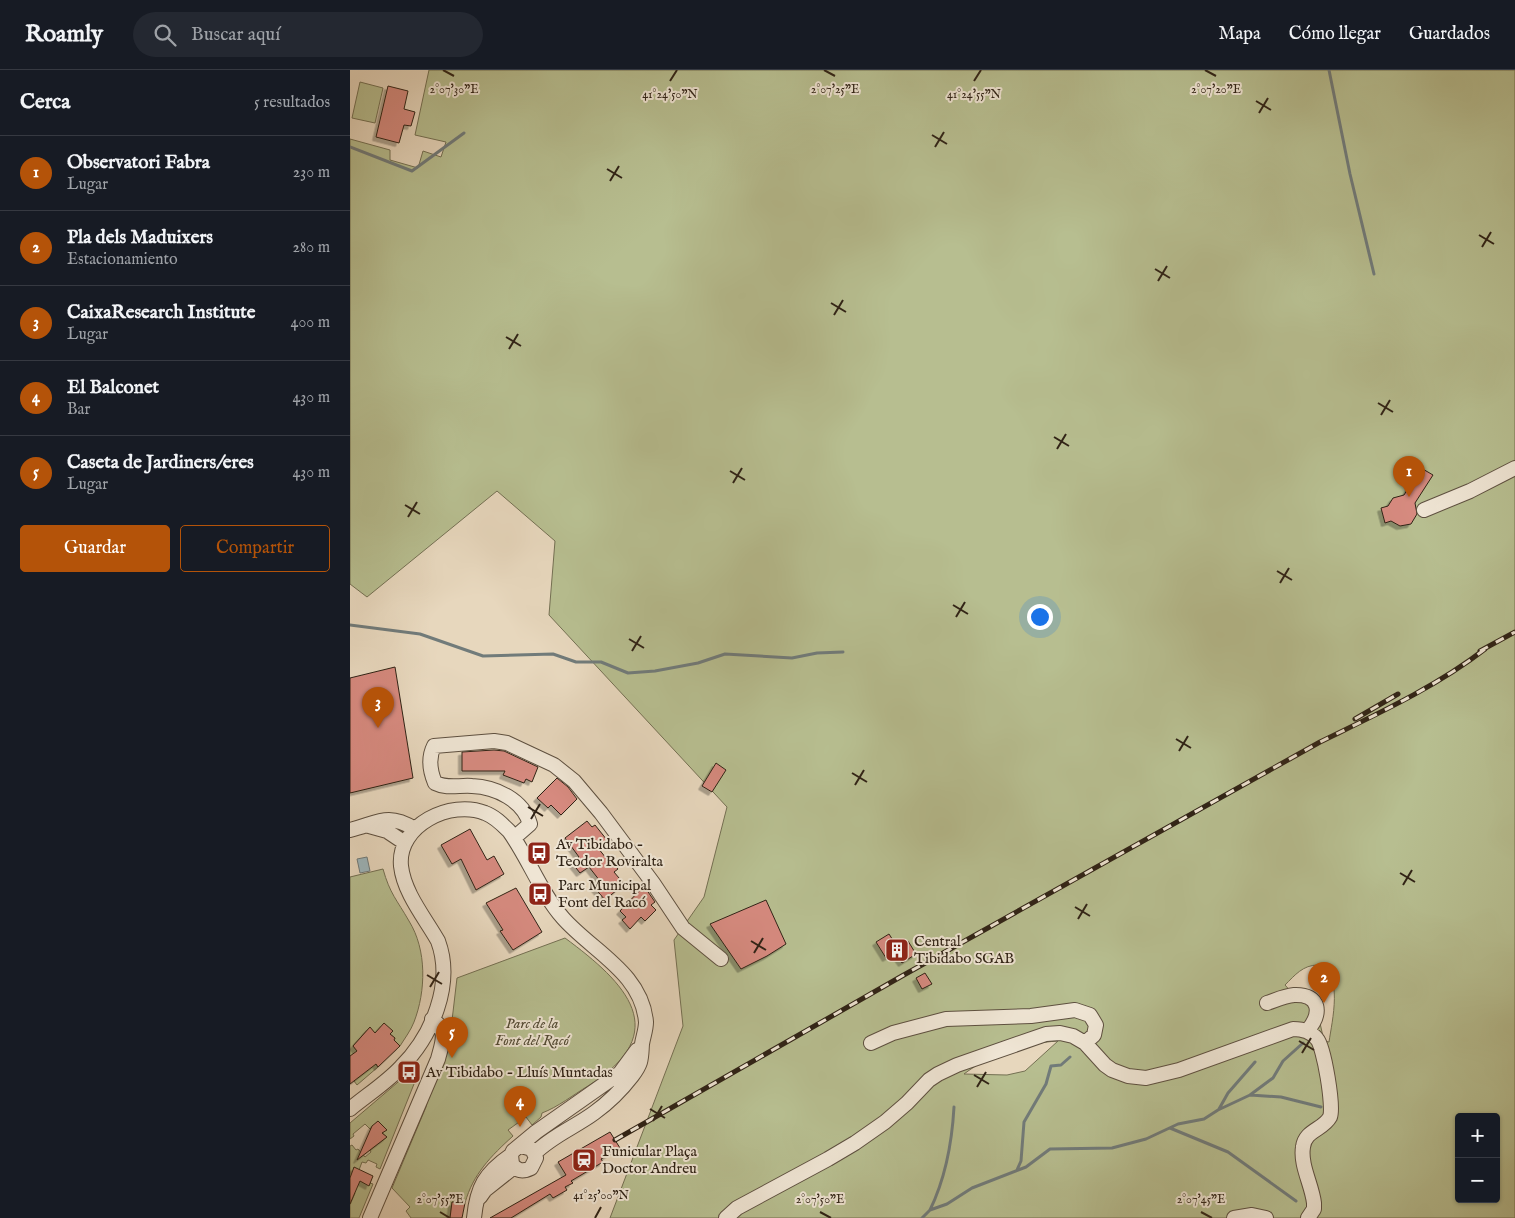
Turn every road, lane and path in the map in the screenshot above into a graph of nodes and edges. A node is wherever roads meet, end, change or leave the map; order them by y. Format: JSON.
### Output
{"nodes":[{"id":1,"x":1515,"y":468,"type":"edge"},
{"id":2,"x":1424,"y":510,"type":"dead end"},
{"id":3,"x":369,"y":826,"type":"junction"},
{"id":4,"x":350,"y":830,"type":"edge"},
{"id":5,"x":415,"y":830,"type":"junction"},
{"id":6,"x":514,"y":838,"type":"junction"},
{"id":7,"x":405,"y":843,"type":"junction"},
{"id":8,"x":721,"y":959,"type":"dead end"},
{"id":9,"x":1268,"y":1003,"type":"dead end"},
{"id":10,"x":432,"y":1020,"type":"junction"},
{"id":11,"x":1307,"y":1031,"type":"junction"},
{"id":12,"x":871,"y":1043,"type":"dead end"},
{"id":13,"x":1085,"y":1043,"type":"junction"},
{"id":14,"x":642,"y":1044,"type":"junction"},
{"id":15,"x":350,"y":1109,"type":"edge"},
{"id":16,"x":535,"y":1153,"type":"junction"},
{"id":17,"x":515,"y":1156,"type":"junction"},
{"id":18,"x":370,"y":1218,"type":"edge"},
{"id":19,"x":474,"y":1218,"type":"edge"},
{"id":20,"x":726,"y":1218,"type":"edge"},
{"id":21,"x":1234,"y":1218,"type":"edge"},
{"id":22,"x":1266,"y":1218,"type":"edge"},
{"id":23,"x":1308,"y":1218,"type":"edge"}],
"edges":[{"from":1,"to":2,"type":"street"},
{"from":3,"to":4,"type":"street"},
{"from":3,"to":5,"type":"street"},
{"from":3,"to":7,"type":"street"},
{"from":5,"to":6,"type":"street"},
{"from":5,"to":7,"type":"street"},
{"from":6,"to":8,"type":"street"},
{"from":6,"to":14,"type":"street"},
{"from":7,"to":10,"type":"street"},
{"from":9,"to":11,"type":"street"},
{"from":10,"to":15,"type":"street"},
{"from":10,"to":18,"type":"street"},
{"from":11,"to":13,"type":"street"},
{"from":11,"to":23,"type":"street"},
{"from":12,"to":13,"type":"street"},
{"from":13,"to":20,"type":"street"},
{"from":14,"to":16,"type":"street"},
{"from":14,"to":17,"type":"street"},
{"from":16,"to":17,"type":"street"},
{"from":16,"to":17,"type":"street"},
{"from":17,"to":19,"type":"street"},
{"from":21,"to":22,"type":"street"}]}
